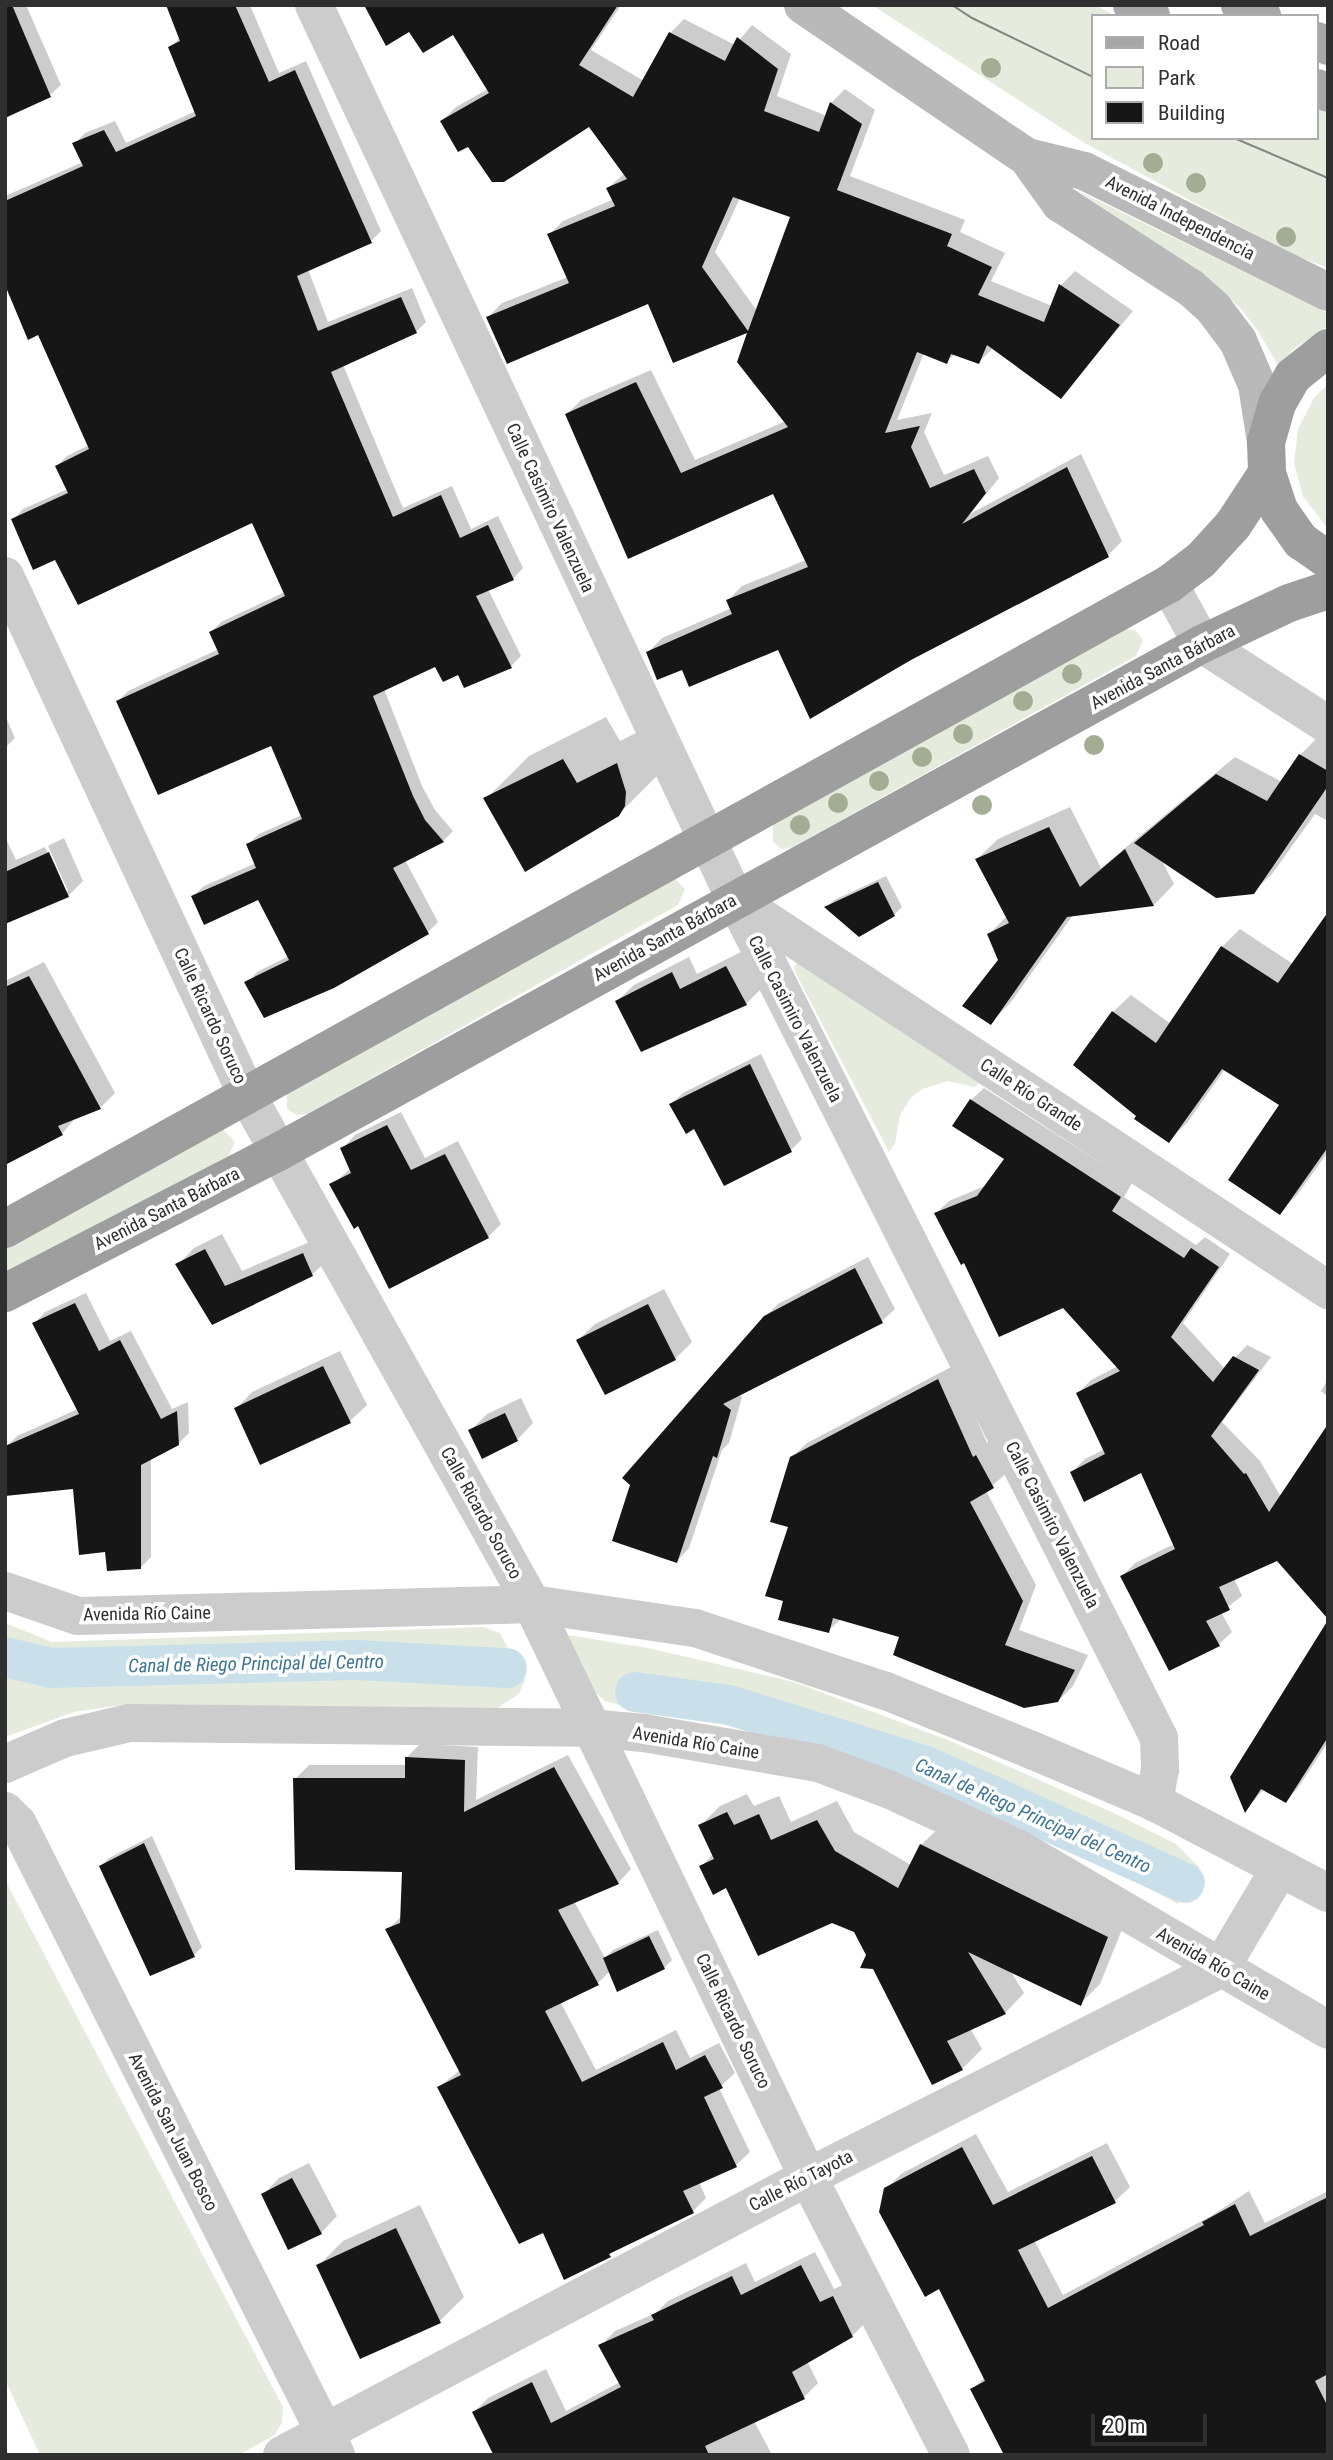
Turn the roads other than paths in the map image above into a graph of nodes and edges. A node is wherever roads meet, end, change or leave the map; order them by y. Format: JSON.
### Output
{"nodes":[{"id":1,"x":314,"y":5,"type":"edge"},
{"id":2,"x":803,"y":5,"type":"edge"},
{"id":3,"x":1132,"y":5,"type":"edge"},
{"id":4,"x":1240,"y":5,"type":"edge"},
{"id":5,"x":1148,"y":14,"type":"edge"},
{"id":6,"x":1258,"y":14,"type":"edge"},
{"id":7,"x":1027,"y":157,"type":"junction"},
{"id":8,"x":1328,"y":292,"type":"edge"},
{"id":9,"x":1328,"y":348,"type":"edge"},
{"id":10,"x":1267,"y":457,"type":"junction"},
{"id":11,"x":1328,"y":560,"type":"edge"},
{"id":12,"x":5,"y":576,"type":"edge"},
{"id":13,"x":1169,"y":584,"type":"junction"},
{"id":14,"x":1328,"y":590,"type":"edge"},
{"id":15,"x":1202,"y":644,"type":"junction"},
{"id":16,"x":1328,"y":725,"type":"edge"},
{"id":17,"x":706,"y":839,"type":"junction"},
{"id":18,"x":735,"y":900,"type":"junction"},
{"id":19,"x":247,"y":1095,"type":"junction"},
{"id":20,"x":280,"y":1151,"type":"junction"},
{"id":21,"x":5,"y":1229,"type":"edge"},
{"id":22,"x":1328,"y":1290,"type":"edge"},
{"id":23,"x":5,"y":1293,"type":"edge"},
{"id":24,"x":5,"y":1591,"type":"edge"},
{"id":25,"x":532,"y":1604,"type":"junction"},
{"id":26,"x":589,"y":1727,"type":"junction"},
{"id":27,"x":5,"y":1764,"type":"edge"},
{"id":28,"x":1154,"y":1802,"type":"junction"},
{"id":29,"x":5,"y":1811,"type":"edge"},
{"id":30,"x":1280,"y":1868,"type":"junction"},
{"id":31,"x":1328,"y":1893,"type":"edge"},
{"id":32,"x":1220,"y":1969,"type":"junction"},
{"id":33,"x":1328,"y":2030,"type":"edge"},
{"id":34,"x":808,"y":2176,"type":"junction"},
{"id":35,"x":330,"y":2443,"type":"edge"},
{"id":36,"x":282,"y":2455,"type":"edge"},
{"id":37,"x":951,"y":2455,"type":"edge"}],
"edges":[{"from":1,"to":17,"type":"street","name":"Calle Casimiro Valenzuela"},
{"from":2,"to":7,"type":"main road","name":"Avenida Independencia"},
{"from":3,"to":5,"type":"main road"},
{"from":4,"to":6,"type":"main road"},
{"from":7,"to":8,"type":"main road","name":"Avenida Independencia"},
{"from":7,"to":10,"type":"main road","name":"Avenida Independencia"},
{"from":9,"to":10,"type":"highway"},
{"from":10,"to":11,"type":"highway"},
{"from":10,"to":13,"type":"highway"},
{"from":12,"to":19,"type":"street","name":"Calle Ricardo Soruco"},
{"from":13,"to":15,"type":"street"},
{"from":13,"to":17,"type":"highway"},
{"from":14,"to":15,"type":"highway","name":"Avenida Santa Bárbara"},
{"from":15,"to":16,"type":"street"},
{"from":15,"to":18,"type":"highway","name":"Avenida Santa Bárbara"},
{"from":17,"to":18,"type":"street","name":"Calle Casimiro Valenzuela"},
{"from":17,"to":19,"type":"highway"},
{"from":18,"to":20,"type":"highway","name":"Avenida Santa Bárbara"},
{"from":18,"to":22,"type":"street","name":"Calle Río Grande"},
{"from":18,"to":28,"type":"street","name":"Calle Casimiro Valenzuela"},
{"from":19,"to":20,"type":"street","name":"Calle Ricardo Soruco"},
{"from":19,"to":21,"type":"highway"},
{"from":20,"to":23,"type":"highway","name":"Avenida Santa Bárbara"},
{"from":20,"to":25,"type":"street","name":"Calle Ricardo Soruco"},
{"from":24,"to":25,"type":"street","name":"Avenida Río Caine"},
{"from":25,"to":26,"type":"street","name":"Calle Ricardo Soruco"},
{"from":25,"to":28,"type":"street","name":"Avenida Río Caine"},
{"from":26,"to":27,"type":"street","name":"Avenida Río Caine"},
{"from":26,"to":32,"type":"street","name":"Avenida Río Caine"},
{"from":26,"to":34,"type":"street","name":"Calle Ricardo Soruco"},
{"from":28,"to":30,"type":"street","name":"Avenida Río Caine"},
{"from":29,"to":35,"type":"street","name":"Avenida San Juan Bosco"},
{"from":30,"to":31,"type":"street","name":"Avenida Río Caine"},
{"from":30,"to":32,"type":"street"},
{"from":32,"to":33,"type":"street","name":"Avenida Río Caine"},
{"from":32,"to":34,"type":"street","name":"Calle Río Tayota"},
{"from":34,"to":35,"type":"street","name":"Calle Río Tayota"},
{"from":34,"to":37,"type":"street","name":"Calle Ricardo Soruco"},
{"from":35,"to":36,"type":"street","name":"Calle Río Tayota"}]}
